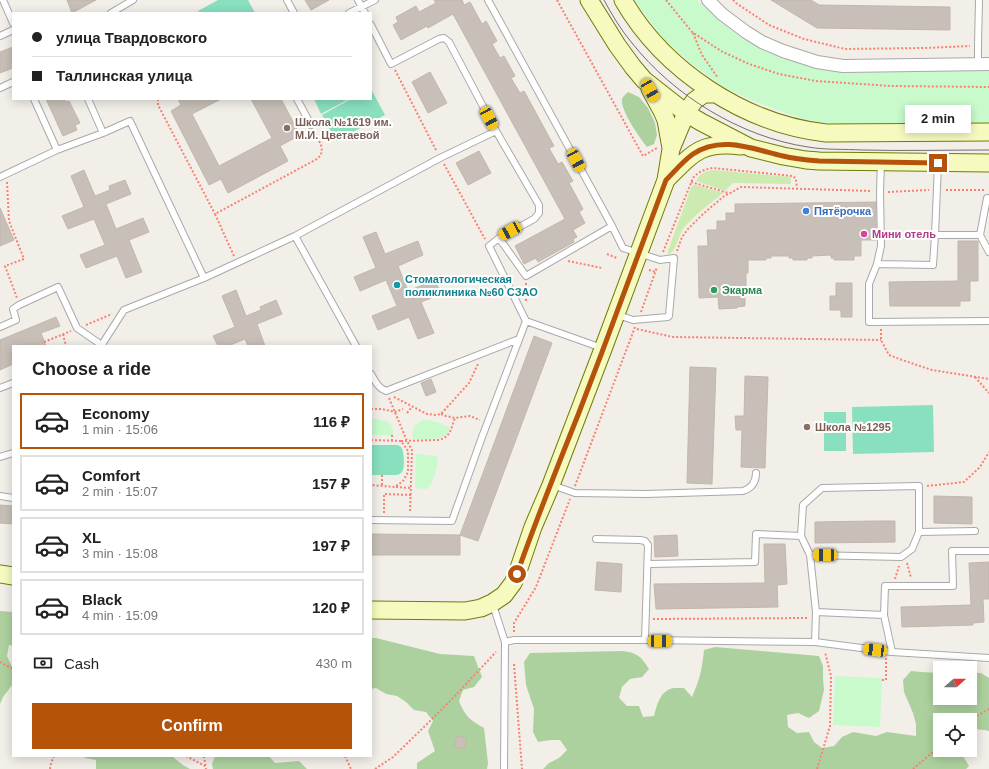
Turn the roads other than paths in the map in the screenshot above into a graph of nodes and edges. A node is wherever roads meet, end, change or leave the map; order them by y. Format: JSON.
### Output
{"nodes":[{"id":1,"x":3,"y":0,"type":"edge"},
{"id":2,"x":133,"y":0,"type":"edge"},
{"id":3,"x":287,"y":0,"type":"edge"},
{"id":4,"x":358,"y":0,"type":"edge"},
{"id":5,"x":375,"y":0,"type":"edge"},
{"id":6,"x":488,"y":0,"type":"edge"},
{"id":7,"x":589,"y":0,"type":"edge"},
{"id":8,"x":623,"y":0,"type":"edge"},
{"id":9,"x":708,"y":0,"type":"edge"},
{"id":10,"x":979,"y":0,"type":"edge"},
{"id":11,"x":364,"y":10,"type":"edge"},
{"id":12,"x":113,"y":12,"type":"edge"},
{"id":13,"x":293,"y":12,"type":"edge"},
{"id":14,"x":354,"y":12,"type":"edge"},
{"id":15,"x":12,"y":21,"type":"edge"},
{"id":16,"x":372,"y":27,"type":"edge"},
{"id":17,"x":12,"y":30,"type":"edge"},
{"id":18,"x":0,"y":36,"type":"edge"},
{"id":19,"x":984,"y":64,"type":"edge"},
{"id":20,"x":644,"y":80,"type":"junction"},
{"id":21,"x":12,"y":82,"type":"edge"},
{"id":22,"x":718,"y":87,"type":"junction"},
{"id":23,"x":0,"y":88,"type":"edge"},
{"id":24,"x":34,"y":100,"type":"edge"},
{"id":25,"x":88,"y":100,"type":"edge"},
{"id":26,"x":298,"y":100,"type":"edge"},
{"id":27,"x":686,"y":113,"type":"junction"},
{"id":28,"x":311,"y":125,"type":"road end"},
{"id":29,"x":496,"y":131,"type":"junction"},
{"id":30,"x":989,"y":132,"type":"edge"},
{"id":31,"x":103,"y":134,"type":"junction"},
{"id":32,"x":665,"y":148,"type":"junction"},
{"id":33,"x":751,"y":148,"type":"junction"},
{"id":34,"x":57,"y":150,"type":"junction"},
{"id":35,"x":881,"y":162,"type":"junction"},
{"id":36,"x":938,"y":163,"type":"junction"},
{"id":37,"x":989,"y":163,"type":"edge"},
{"id":38,"x":0,"y":177,"type":"edge"},
{"id":39,"x":666,"y":180,"type":"junction"},
{"id":40,"x":989,"y":198,"type":"edge"},
{"id":41,"x":612,"y":226,"type":"junction"},
{"id":42,"x":935,"y":235,"type":"junction"},
{"id":43,"x":980,"y":235,"type":"junction"},
{"id":44,"x":295,"y":236,"type":"junction"},
{"id":45,"x":499,"y":238,"type":"junction"},
{"id":46,"x":989,"y":252,"type":"edge"},
{"id":47,"x":639,"y":254,"type":"junction"},
{"id":48,"x":877,"y":264,"type":"junction"},
{"id":49,"x":204,"y":278,"type":"junction"},
{"id":50,"x":616,"y":315,"type":"junction"},
{"id":51,"x":526,"y":321,"type":"junction"},
{"id":52,"x":989,"y":321,"type":"edge"},
{"id":53,"x":0,"y":327,"type":"edge"},
{"id":54,"x":519,"y":339,"type":"junction"},
{"id":55,"x":101,"y":345,"type":"edge"},
{"id":56,"x":103,"y":345,"type":"edge"},
{"id":57,"x":355,"y":345,"type":"edge"},
{"id":58,"x":603,"y":349,"type":"junction"},
{"id":59,"x":372,"y":376,"type":"edge"},
{"id":60,"x":12,"y":383,"type":"edge"},
{"id":61,"x":0,"y":388,"type":"edge"},
{"id":62,"x":12,"y":453,"type":"edge"},
{"id":63,"x":0,"y":457,"type":"edge"},
{"id":64,"x":756,"y":472,"type":"dead end"},
{"id":65,"x":551,"y":485,"type":"junction"},
{"id":66,"x":0,"y":496,"type":"edge"},
{"id":67,"x":12,"y":498,"type":"edge"},
{"id":68,"x":372,"y":520,"type":"edge"},
{"id":69,"x":975,"y":531,"type":"dead end"},
{"id":70,"x":918,"y":532,"type":"junction"},
{"id":71,"x":801,"y":536,"type":"junction"},
{"id":72,"x":596,"y":539,"type":"dead end"},
{"id":73,"x":989,"y":551,"type":"edge"},
{"id":74,"x":810,"y":555,"type":"junction"},
{"id":75,"x":648,"y":564,"type":"junction"},
{"id":76,"x":0,"y":574,"type":"edge"},
{"id":77,"x":12,"y":576,"type":"edge"},
{"id":78,"x":492,"y":603,"type":"junction"},
{"id":79,"x":372,"y":610,"type":"edge"},
{"id":80,"x":816,"y":615,"type":"junction"},
{"id":81,"x":884,"y":615,"type":"junction"},
{"id":82,"x":645,"y":640,"type":"junction"},
{"id":83,"x":505,"y":642,"type":"junction"},
{"id":84,"x":815,"y":642,"type":"junction"},
{"id":85,"x":889,"y":653,"type":"junction"},
{"id":86,"x":989,"y":658,"type":"edge"},
{"id":87,"x":504,"y":769,"type":"edge"}],
"edges":[{"from":1,"to":15,"type":"lane"},
{"from":2,"to":12,"type":"lane"},
{"from":3,"to":13,"type":"lane"},
{"from":4,"to":11,"type":"lane"},
{"from":5,"to":11,"type":"lane"},
{"from":6,"to":41,"type":"lane"},
{"from":7,"to":20,"type":"main road"},
{"from":8,"to":22,"type":"main road"},
{"from":9,"to":19,"type":"street"},
{"from":10,"to":19,"type":"lane"},
{"from":11,"to":14,"type":"lane"},
{"from":16,"to":29,"type":"lane"},
{"from":17,"to":18,"type":"lane"},
{"from":20,"to":27,"type":"main road"},
{"from":20,"to":32,"type":"main road"},
{"from":21,"to":23,"type":"lane"},
{"from":22,"to":27,"type":"main road"},
{"from":22,"to":30,"type":"main road"},
{"from":24,"to":34,"type":"lane"},
{"from":25,"to":31,"type":"lane"},
{"from":26,"to":28,"type":"lane"},
{"from":27,"to":32,"type":"main road"},
{"from":27,"to":33,"type":"main road"},
{"from":29,"to":44,"type":"lane"},
{"from":29,"to":45,"type":"lane"},
{"from":31,"to":34,"type":"lane"},
{"from":31,"to":49,"type":"lane"},
{"from":32,"to":39,"type":"main road"},
{"from":33,"to":35,"type":"main road"},
{"from":33,"to":39,"type":"main road"},
{"from":34,"to":38,"type":"lane"},
{"from":35,"to":36,"type":"main road"},
{"from":35,"to":48,"type":"lane"},
{"from":36,"to":37,"type":"main road"},
{"from":36,"to":42,"type":"lane"},
{"from":39,"to":47,"type":"main road"},
{"from":40,"to":43,"type":"lane"},
{"from":41,"to":45,"type":"lane"},
{"from":41,"to":47,"type":"lane"},
{"from":42,"to":43,"type":"lane"},
{"from":42,"to":48,"type":"lane"},
{"from":43,"to":46,"type":"lane"},
{"from":44,"to":49,"type":"lane"},
{"from":44,"to":57,"type":"lane"},
{"from":45,"to":51,"type":"lane"},
{"from":47,"to":50,"type":"main road"},
{"from":47,"to":50,"type":"lane"},
{"from":48,"to":52,"type":"lane"},
{"from":49,"to":56,"type":"lane"},
{"from":50,"to":58,"type":"main road"},
{"from":51,"to":54,"type":"lane"},
{"from":51,"to":58,"type":"lane"},
{"from":53,"to":55,"type":"lane"},
{"from":54,"to":59,"type":"lane"},
{"from":54,"to":68,"type":"lane"},
{"from":58,"to":65,"type":"main road"},
{"from":60,"to":61,"type":"lane"},
{"from":62,"to":63,"type":"lane"},
{"from":64,"to":65,"type":"lane"},
{"from":65,"to":78,"type":"main road"},
{"from":66,"to":67,"type":"lane"},
{"from":69,"to":70,"type":"lane"},
{"from":70,"to":71,"type":"lane"},
{"from":70,"to":74,"type":"lane"},
{"from":71,"to":74,"type":"lane"},
{"from":71,"to":75,"type":"lane"},
{"from":72,"to":75,"type":"lane"},
{"from":73,"to":81,"type":"lane"},
{"from":74,"to":80,"type":"lane"},
{"from":75,"to":82,"type":"lane"},
{"from":76,"to":77,"type":"main road"},
{"from":78,"to":79,"type":"main road"},
{"from":78,"to":83,"type":"lane"},
{"from":80,"to":81,"type":"lane"},
{"from":80,"to":84,"type":"lane"},
{"from":81,"to":85,"type":"lane"},
{"from":82,"to":83,"type":"lane"},
{"from":82,"to":84,"type":"lane"},
{"from":83,"to":87,"type":"lane"},
{"from":84,"to":85,"type":"lane"},
{"from":85,"to":86,"type":"lane"}]}
